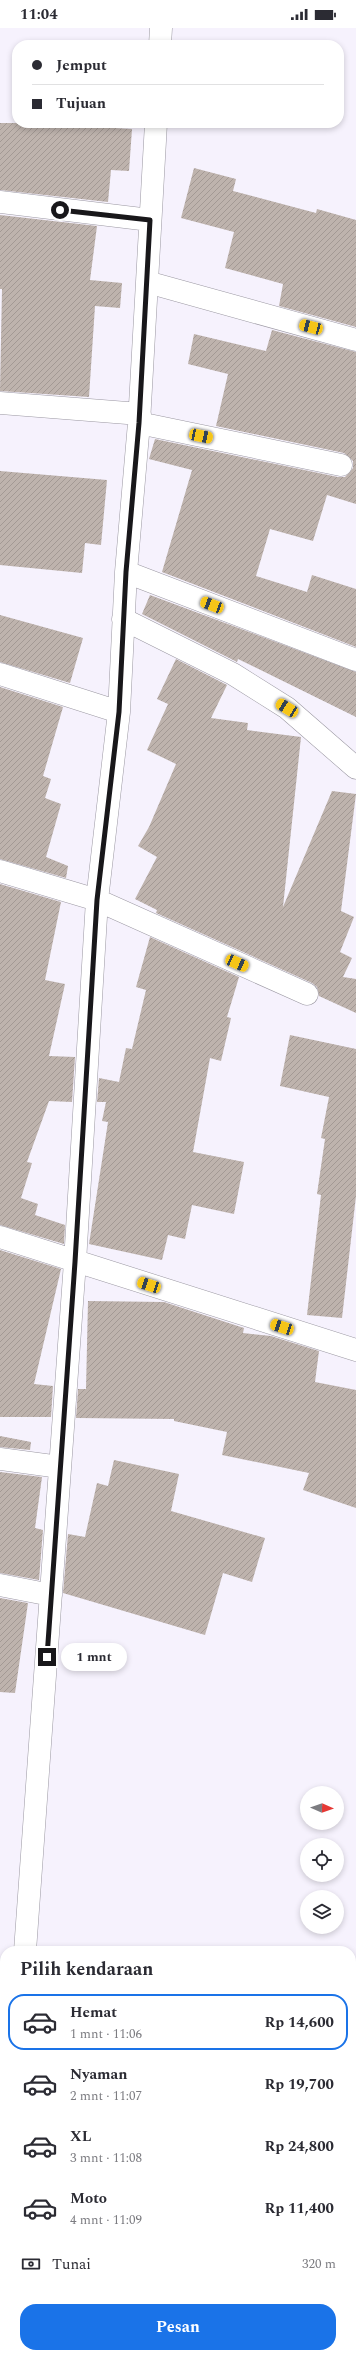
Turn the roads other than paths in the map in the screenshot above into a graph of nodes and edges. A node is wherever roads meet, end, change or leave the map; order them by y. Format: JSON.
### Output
{"nodes":[{"id":1,"x":161,"y":28,"type":"edge"},
{"id":2,"x":160,"y":40,"type":"edge"},
{"id":3,"x":156,"y":128,"type":"edge"},
{"id":4,"x":0,"y":202,"type":"edge"},
{"id":5,"x":150,"y":220,"type":"junction"},
{"id":6,"x":147,"y":282,"type":"junction"},
{"id":7,"x":356,"y":340,"type":"edge"},
{"id":8,"x":0,"y":403,"type":"edge"},
{"id":9,"x":139,"y":418,"type":"junction"},
{"id":10,"x":341,"y":465,"type":"dead end"},
{"id":11,"x":126,"y":572,"type":"junction"},
{"id":12,"x":123,"y":619,"type":"junction"},
{"id":13,"x":356,"y":660,"type":"edge"},
{"id":14,"x":0,"y":674,"type":"edge"},
{"id":15,"x":119,"y":712,"type":"junction"},
{"id":16,"x":356,"y":768,"type":"edge"},
{"id":17,"x":0,"y":871,"type":"edge"},
{"id":18,"x":97,"y":900,"type":"junction"},
{"id":19,"x":307,"y":994,"type":"dead end"},
{"id":20,"x":0,"y":1238,"type":"edge"},
{"id":21,"x":75,"y":1262,"type":"junction"},
{"id":22,"x":356,"y":1350,"type":"edge"},
{"id":23,"x":0,"y":1459,"type":"edge"},
{"id":24,"x":60,"y":1467,"type":"junction"},
{"id":25,"x":0,"y":1585,"type":"edge"},
{"id":26,"x":51,"y":1595,"type":"junction"},
{"id":27,"x":25,"y":1946,"type":"edge"},
{"id":28,"x":0,"y":2297,"type":"edge"},
{"id":29,"x":0,"y":2301,"type":"edge"}],
"edges":[{"from":1,"to":2,"type":"street"},
{"from":3,"to":5,"type":"street"},
{"from":4,"to":5,"type":"street"},
{"from":5,"to":6,"type":"street"},
{"from":6,"to":7,"type":"street"},
{"from":6,"to":9,"type":"street"},
{"from":8,"to":9,"type":"street"},
{"from":9,"to":10,"type":"street"},
{"from":9,"to":11,"type":"street"},
{"from":11,"to":12,"type":"street"},
{"from":11,"to":13,"type":"street"},
{"from":12,"to":15,"type":"street"},
{"from":12,"to":16,"type":"street"},
{"from":14,"to":15,"type":"street"},
{"from":15,"to":18,"type":"street"},
{"from":17,"to":18,"type":"street"},
{"from":18,"to":19,"type":"street"},
{"from":18,"to":21,"type":"street"},
{"from":20,"to":21,"type":"street"},
{"from":21,"to":22,"type":"street"},
{"from":21,"to":24,"type":"street"},
{"from":23,"to":24,"type":"street"},
{"from":24,"to":26,"type":"street"},
{"from":25,"to":26,"type":"street"},
{"from":26,"to":27,"type":"street"},
{"from":28,"to":29,"type":"street"}]}
